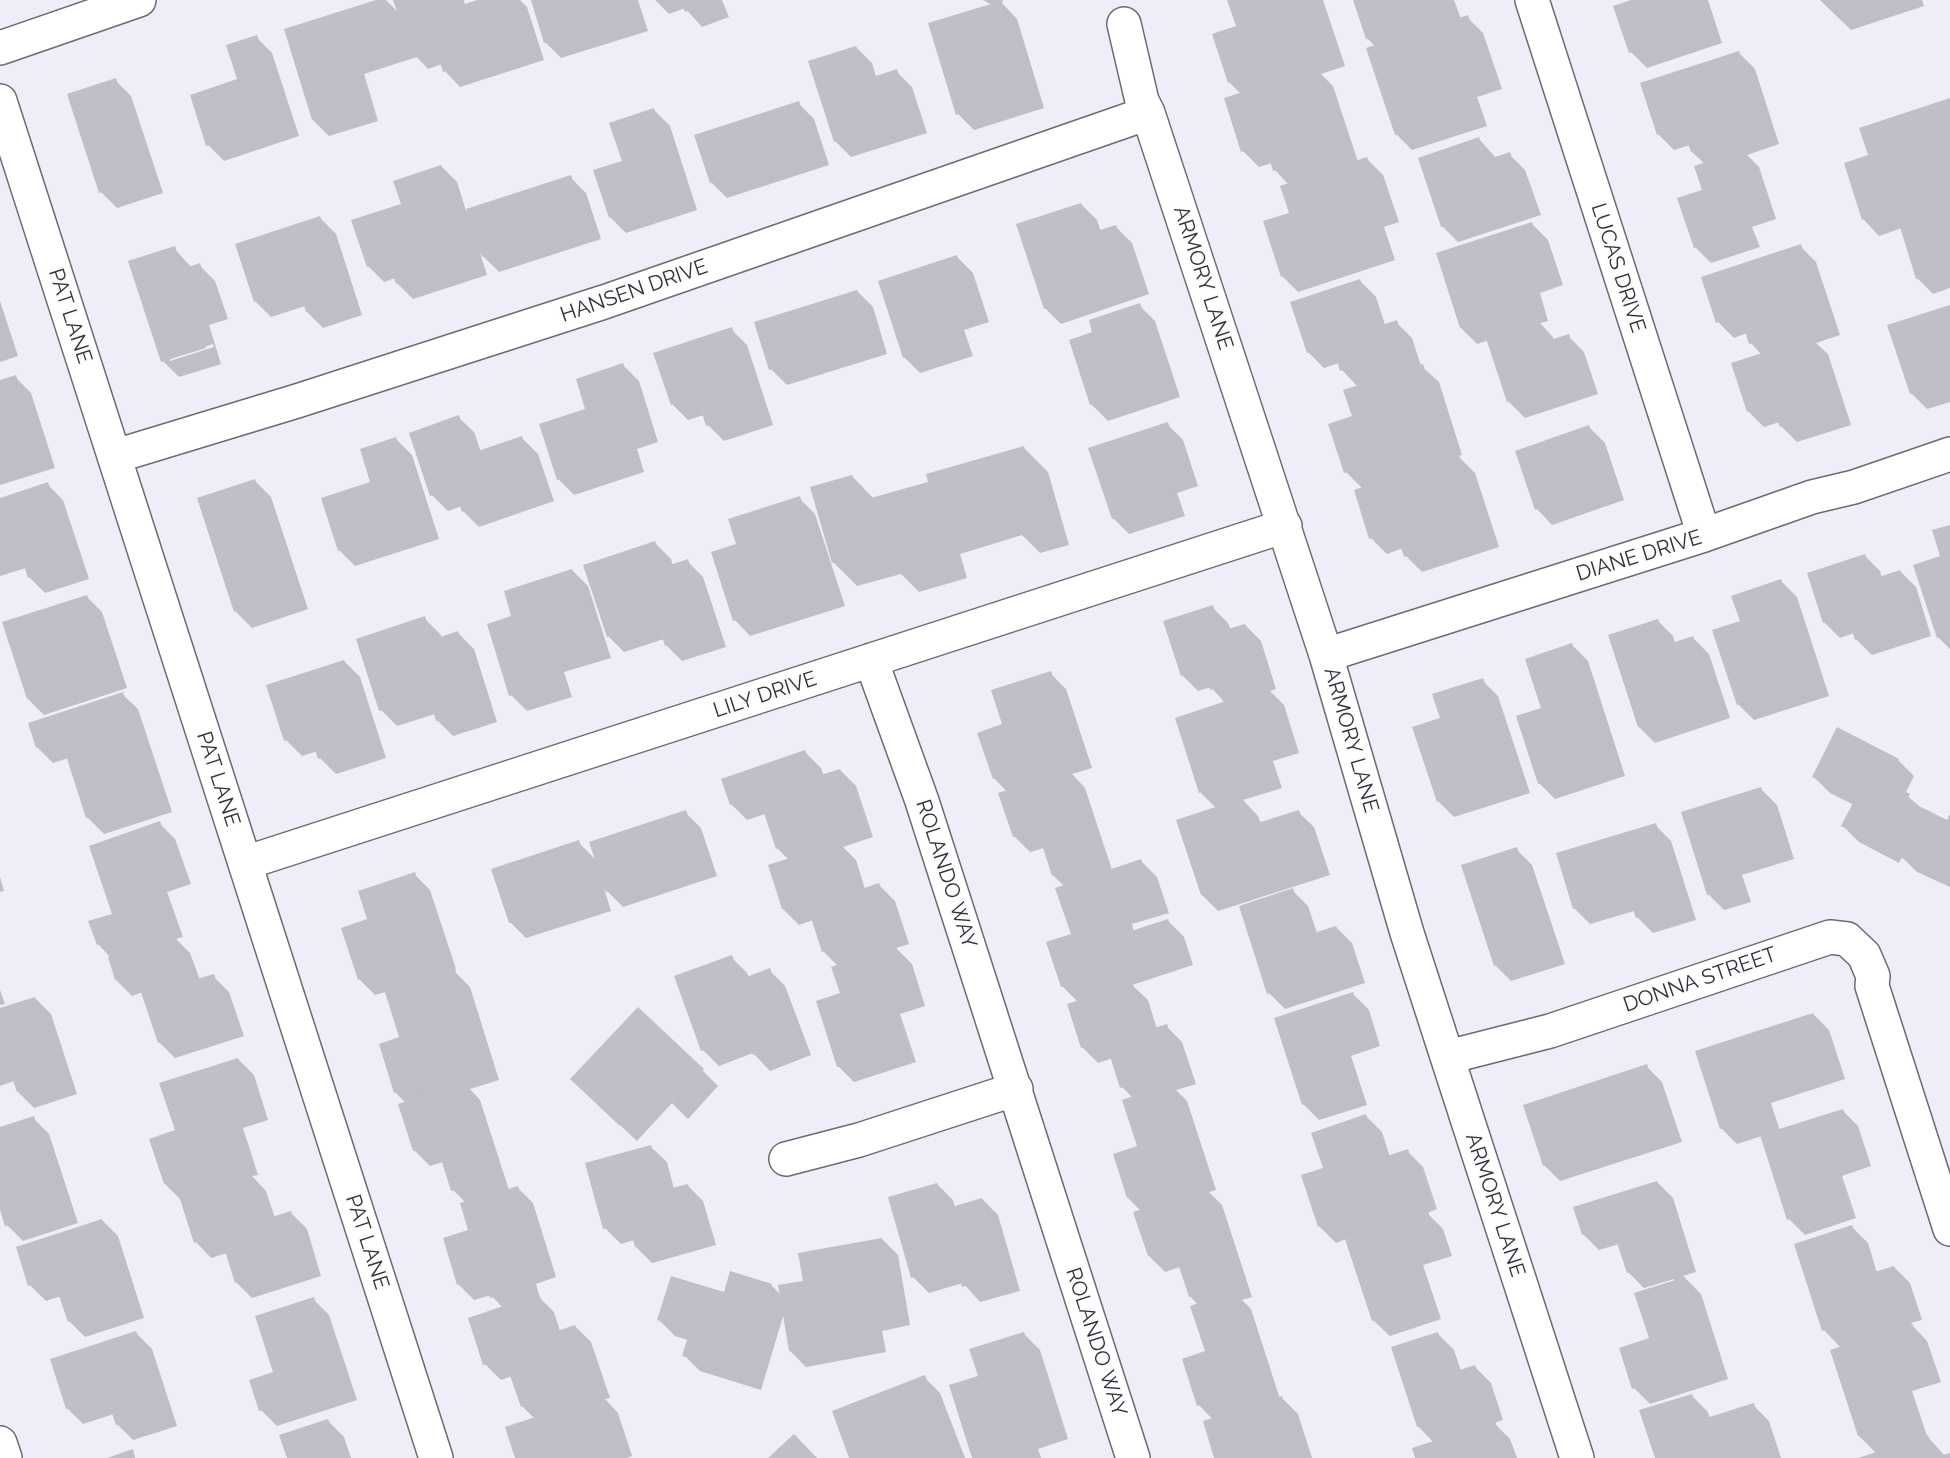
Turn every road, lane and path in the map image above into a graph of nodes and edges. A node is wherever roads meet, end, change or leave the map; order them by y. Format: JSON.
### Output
{"nodes":[{"id":1,"x":139,"y":0,"type":"edge"},
{"id":2,"x":1532,"y":0,"type":"edge"},
{"id":3,"x":1124,"y":24,"type":"dead end"},
{"id":4,"x":0,"y":48,"type":"edge"},
{"id":5,"x":0,"y":100,"type":"edge"},
{"id":6,"x":1148,"y":113,"type":"junction"},
{"id":7,"x":1950,"y":454,"type":"edge"},
{"id":8,"x":116,"y":456,"type":"junction"},
{"id":9,"x":1285,"y":526,"type":"junction"},
{"id":10,"x":1704,"y":535,"type":"junction"},
{"id":11,"x":1326,"y":655,"type":"junction"},
{"id":12,"x":871,"y":660,"type":"junction"},
{"id":13,"x":245,"y":864,"type":"junction"},
{"id":14,"x":1448,"y":1057,"type":"junction"},
{"id":15,"x":1016,"y":1089,"type":"junction"},
{"id":16,"x":786,"y":1160,"type":"dead end"},
{"id":17,"x":1950,"y":1229,"type":"edge"},
{"id":18,"x":0,"y":1443,"type":"edge"},
{"id":19,"x":5,"y":1458,"type":"edge"},
{"id":20,"x":436,"y":1458,"type":"edge"},
{"id":21,"x":1133,"y":1458,"type":"edge"},
{"id":22,"x":1577,"y":1458,"type":"edge"}],
"edges":[{"from":1,"to":4,"type":"street"},
{"from":2,"to":10,"type":"street","name":"LUCAS DRIVE"},
{"from":3,"to":6,"type":"street","name":"ARMORY LANE"},
{"from":5,"to":8,"type":"street","name":"PAT LANE"},
{"from":6,"to":8,"type":"street","name":"HANSEN DRIVE"},
{"from":6,"to":9,"type":"street","name":"ARMORY LANE"},
{"from":7,"to":10,"type":"street","name":"DIANE DRIVE"},
{"from":8,"to":13,"type":"street","name":"PAT LANE"},
{"from":9,"to":11,"type":"street","name":"ARMORY LANE"},
{"from":9,"to":12,"type":"street","name":"LILY DRIVE"},
{"from":10,"to":11,"type":"street","name":"DIANE DRIVE"},
{"from":11,"to":14,"type":"street","name":"ARMORY LANE"},
{"from":12,"to":13,"type":"street","name":"LILY DRIVE"},
{"from":12,"to":15,"type":"street","name":"ROLANDO WAY"},
{"from":13,"to":20,"type":"street","name":"PAT LANE"},
{"from":14,"to":17,"type":"street","name":"DONNA STREET"},
{"from":14,"to":22,"type":"street","name":"ARMORY LANE"},
{"from":15,"to":16,"type":"street"},
{"from":15,"to":21,"type":"street","name":"ROLANDO WAY"},
{"from":18,"to":19,"type":"street"}]}
